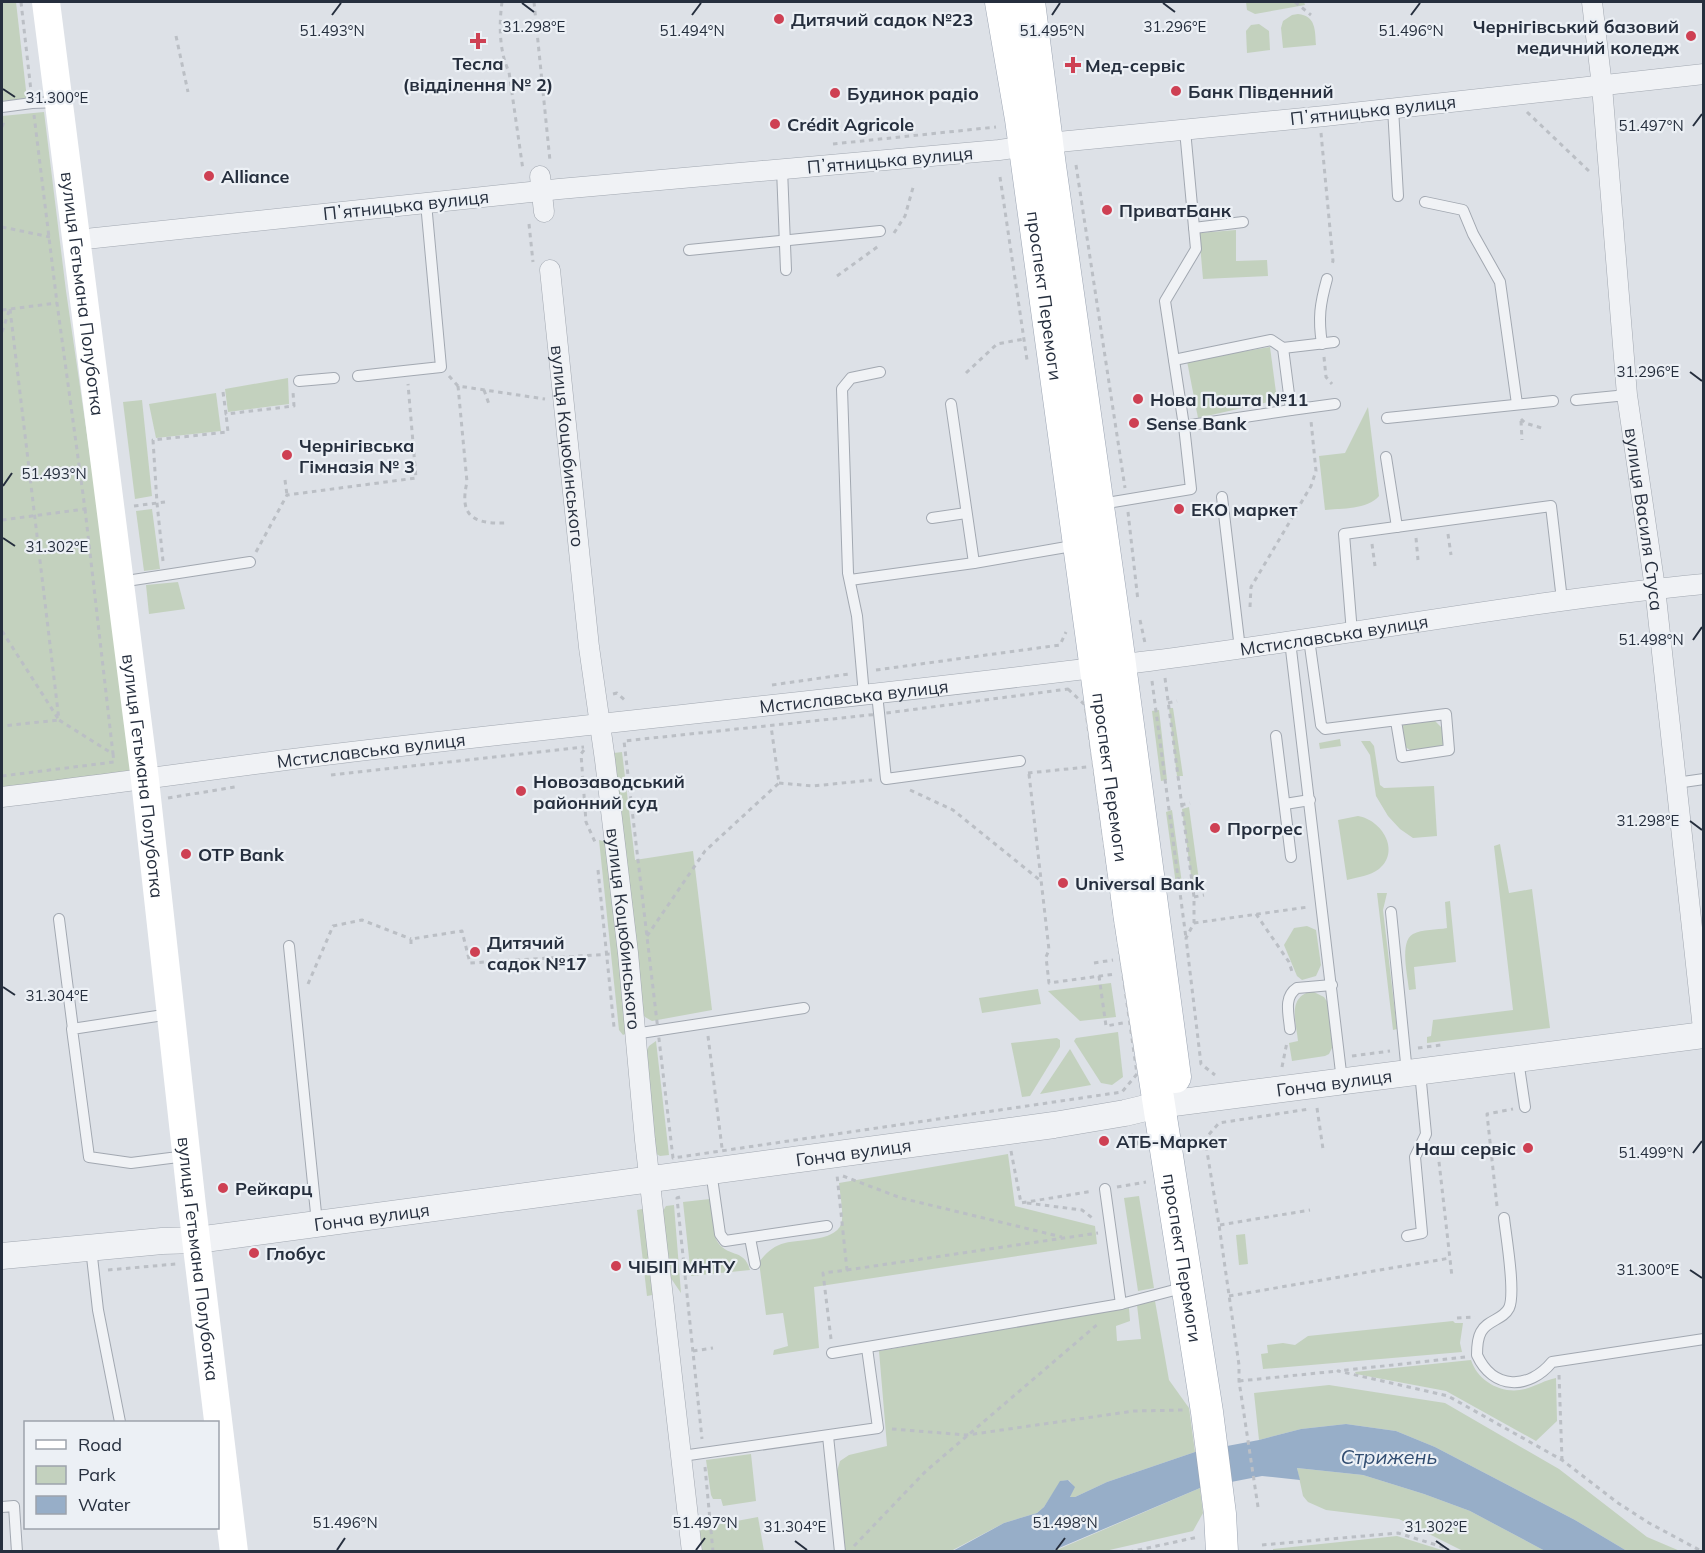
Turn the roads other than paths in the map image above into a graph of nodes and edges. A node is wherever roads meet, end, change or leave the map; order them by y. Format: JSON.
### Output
{"nodes":[{"id":1,"x":46,"y":2,"type":"edge"},
{"id":2,"x":1001,"y":2,"type":"edge"},
{"id":3,"x":1029,"y":2,"type":"edge"},
{"id":4,"x":1592,"y":2,"type":"edge"},
{"id":5,"x":1704,"y":74,"type":"edge"},
{"id":6,"x":1602,"y":86,"type":"junction"},
{"id":7,"x":46,"y":102,"type":"junction"},
{"id":8,"x":2,"y":107,"type":"edge"},
{"id":9,"x":1393,"y":108,"type":"junction"},
{"id":10,"x":1185,"y":130,"type":"junction"},
{"id":11,"x":1036,"y":145,"type":"junction"},
{"id":12,"x":782,"y":169,"type":"junction"},
{"id":13,"x":539,"y":177,"type":"junction"},
{"id":14,"x":1398,"y":196,"type":"dead end"},
{"id":15,"x":1425,"y":202,"type":"dead end"},
{"id":16,"x":426,"y":203,"type":"junction"},
{"id":17,"x":544,"y":212,"type":"dead end"},
{"id":18,"x":1243,"y":222,"type":"dead end"},
{"id":19,"x":1194,"y":228,"type":"junction"},
{"id":20,"x":880,"y":231,"type":"dead end"},
{"id":21,"x":63,"y":239,"type":"junction"},
{"id":22,"x":785,"y":240,"type":"junction"},
{"id":23,"x":689,"y":250,"type":"dead end"},
{"id":24,"x":550,"y":270,"type":"dead end"},
{"id":25,"x":786,"y":270,"type":"dead end"},
{"id":26,"x":1327,"y":279,"type":"road end"},
{"id":27,"x":1334,"y":342,"type":"dead end"},
{"id":28,"x":1322,"y":344,"type":"junction"},
{"id":29,"x":1283,"y":348,"type":"junction"},
{"id":30,"x":1174,"y":360,"type":"junction"},
{"id":31,"x":880,"y":372,"type":"dead end"},
{"id":32,"x":358,"y":376,"type":"dead end"},
{"id":33,"x":334,"y":378,"type":"dead end"},
{"id":34,"x":299,"y":381,"type":"road end"},
{"id":35,"x":1627,"y":395,"type":"junction"},
{"id":36,"x":1576,"y":400,"type":"dead end"},
{"id":37,"x":1553,"y":401,"type":"dead end"},
{"id":38,"x":951,"y":404,"type":"dead end"},
{"id":39,"x":1335,"y":404,"type":"dead end"},
{"id":40,"x":1517,"y":404,"type":"junction"},
{"id":41,"x":1291,"y":410,"type":"junction"},
{"id":42,"x":1387,"y":418,"type":"dead end"},
{"id":43,"x":1184,"y":426,"type":"junction"},
{"id":44,"x":1386,"y":457,"type":"dead end"},
{"id":45,"x":1222,"y":497,"type":"dead end"},
{"id":46,"x":1112,"y":502,"type":"junction"},
{"id":47,"x":966,"y":513,"type":"junction"},
{"id":48,"x":932,"y":518,"type":"dead end"},
{"id":49,"x":1397,"y":526,"type":"junction"},
{"id":50,"x":1078,"y":545,"type":"junction"},
{"id":51,"x":250,"y":562,"type":"road end"},
{"id":52,"x":974,"y":563,"type":"junction"},
{"id":53,"x":850,"y":580,"type":"junction"},
{"id":54,"x":120,"y":582,"type":"junction"},
{"id":55,"x":1704,"y":584,"type":"edge"},
{"id":56,"x":1655,"y":588,"type":"junction"},
{"id":57,"x":1562,"y":600,"type":"junction"},
{"id":58,"x":1352,"y":633,"type":"junction"},
{"id":59,"x":1300,"y":640,"type":"junction"},
{"id":60,"x":1240,"y":649,"type":"junction"},
{"id":61,"x":1107,"y":666,"type":"junction"},
{"id":62,"x":871,"y":695,"type":"junction"},
{"id":63,"x":1396,"y":721,"type":"junction"},
{"id":64,"x":600,"y":724,"type":"junction"},
{"id":65,"x":1276,"y":736,"type":"dead end"},
{"id":66,"x":1020,"y":762,"type":"road end"},
{"id":67,"x":1704,"y":779,"type":"edge"},
{"id":68,"x":1676,"y":783,"type":"junction"},
{"id":69,"x":154,"y":789,"type":"junction"},
{"id":70,"x":2,"y":797,"type":"edge"},
{"id":71,"x":1310,"y":800,"type":"junction"},
{"id":72,"x":1285,"y":804,"type":"junction"},
{"id":73,"x":1291,"y":857,"type":"dead end"},
{"id":74,"x":1391,"y":912,"type":"dead end"},
{"id":75,"x":59,"y":919,"type":"dead end"},
{"id":76,"x":290,"y":946,"type":"dead end"},
{"id":77,"x":1332,"y":985,"type":"junction"},
{"id":78,"x":804,"y":1008,"type":"dead end"},
{"id":79,"x":170,"y":1014,"type":"junction"},
{"id":80,"x":73,"y":1029,"type":"junction"},
{"id":81,"x":1290,"y":1029,"type":"dead end"},
{"id":82,"x":625,"y":1035,"type":"junction"},
{"id":83,"x":1703,"y":1036,"type":"edge"},
{"id":84,"x":1518,"y":1060,"type":"junction"},
{"id":85,"x":1414,"y":1073,"type":"junction"},
{"id":86,"x":1342,"y":1081,"type":"junction"},
{"id":87,"x":1168,"y":1103,"type":"junction"},
{"id":88,"x":1525,"y":1107,"type":"road end"},
{"id":89,"x":186,"y":1156,"type":"junction"},
{"id":90,"x":716,"y":1171,"type":"junction"},
{"id":91,"x":651,"y":1180,"type":"junction"},
{"id":92,"x":1105,"y":1189,"type":"road end"},
{"id":93,"x":1504,"y":1218,"type":"dead end"},
{"id":94,"x":316,"y":1223,"type":"junction"},
{"id":95,"x":827,"y":1226,"type":"dead end"},
{"id":96,"x":1407,"y":1236,"type":"dead end"},
{"id":97,"x":750,"y":1238,"type":"junction"},
{"id":98,"x":190,"y":1252,"type":"junction"},
{"id":99,"x":2,"y":1256,"type":"edge"},
{"id":100,"x":92,"y":1259,"type":"junction"},
{"id":101,"x":755,"y":1264,"type":"dead end"},
{"id":102,"x":1186,"y":1287,"type":"junction"},
{"id":103,"x":1121,"y":1304,"type":"junction"},
{"id":104,"x":1704,"y":1340,"type":"edge"},
{"id":105,"x":867,"y":1348,"type":"junction"},
{"id":106,"x":832,"y":1353,"type":"road end"},
{"id":107,"x":1216,"y":1409,"type":"junction"},
{"id":108,"x":120,"y":1421,"type":"edge"},
{"id":109,"x":215,"y":1421,"type":"edge"},
{"id":110,"x":828,"y":1436,"type":"junction"},
{"id":111,"x":219,"y":1449,"type":"edge"},
{"id":112,"x":682,"y":1456,"type":"junction"},
{"id":113,"x":2,"y":1507,"type":"edge"},
{"id":114,"x":1229,"y":1524,"type":"edge"},
{"id":115,"x":1253,"y":1548,"type":"edge"},
{"id":116,"x":17,"y":1551,"type":"edge"},
{"id":117,"x":234,"y":1551,"type":"edge"},
{"id":118,"x":692,"y":1551,"type":"edge"},
{"id":119,"x":840,"y":1551,"type":"edge"}],
"edges":[{"from":1,"to":7,"type":"main road","name":"вулиця Гетьмана Полуботка"},
{"from":2,"to":11,"type":"main road","name":"проспект Перемоги"},
{"from":3,"to":11,"type":"main road","name":"проспект Перемоги"},
{"from":4,"to":6,"type":"street","name":"вулиця Василя Стуса"},
{"from":5,"to":6,"type":"street","name":"Пʼятницька вулиця"},
{"from":6,"to":9,"type":"street","name":"Пʼятницька вулиця"},
{"from":6,"to":35,"type":"street","name":"вулиця Василя Стуса"},
{"from":7,"to":8,"type":"lane"},
{"from":7,"to":21,"type":"main road","name":"вулиця Гетьмана Полуботка"},
{"from":9,"to":10,"type":"street","name":"Пʼятницька вулиця"},
{"from":9,"to":14,"type":"lane"},
{"from":10,"to":11,"type":"street","name":"Пʼятницька вулиця"},
{"from":10,"to":19,"type":"lane"},
{"from":11,"to":12,"type":"street","name":"Пʼятницька вулиця"},
{"from":11,"to":46,"type":"main road","name":"проспект Перемоги"},
{"from":11,"to":50,"type":"main road","name":"проспект Перемоги"},
{"from":12,"to":13,"type":"street","name":"Пʼятницька вулиця"},
{"from":12,"to":22,"type":"lane"},
{"from":13,"to":16,"type":"street","name":"Пʼятницька вулиця"},
{"from":13,"to":17,"type":"street"},
{"from":15,"to":40,"type":"lane"},
{"from":16,"to":21,"type":"street","name":"Пʼятницька вулиця"},
{"from":16,"to":32,"type":"lane"},
{"from":18,"to":19,"type":"lane"},
{"from":19,"to":30,"type":"lane"},
{"from":20,"to":22,"type":"lane"},
{"from":21,"to":54,"type":"main road","name":"вулиця Гетьмана Полуботка"},
{"from":22,"to":23,"type":"lane"},
{"from":22,"to":25,"type":"lane"},
{"from":24,"to":64,"type":"street","name":"вулиця Коцюбинського"},
{"from":26,"to":28,"type":"lane"},
{"from":27,"to":28,"type":"lane"},
{"from":28,"to":29,"type":"lane"},
{"from":29,"to":30,"type":"lane"},
{"from":29,"to":41,"type":"lane"},
{"from":30,"to":43,"type":"lane"},
{"from":31,"to":53,"type":"lane"},
{"from":33,"to":34,"type":"lane"},
{"from":35,"to":36,"type":"lane"},
{"from":35,"to":56,"type":"street","name":"вулиця Василя Стуса"},
{"from":37,"to":40,"type":"lane"},
{"from":38,"to":47,"type":"lane"},
{"from":39,"to":41,"type":"lane"},
{"from":40,"to":42,"type":"lane"},
{"from":41,"to":43,"type":"lane"},
{"from":43,"to":46,"type":"lane"},
{"from":44,"to":49,"type":"lane"},
{"from":45,"to":60,"type":"lane"},
{"from":46,"to":61,"type":"main road","name":"проспект Перемоги"},
{"from":47,"to":48,"type":"lane"},
{"from":47,"to":52,"type":"lane"},
{"from":49,"to":57,"type":"lane"},
{"from":49,"to":58,"type":"lane"},
{"from":50,"to":52,"type":"lane"},
{"from":50,"to":61,"type":"main road","name":"проспект Перемоги"},
{"from":51,"to":54,"type":"lane"},
{"from":52,"to":53,"type":"lane"},
{"from":53,"to":62,"type":"lane"},
{"from":54,"to":69,"type":"main road","name":"вулиця Гетьмана Полуботка"},
{"from":55,"to":56,"type":"street","name":"Мстиславська вулиця"},
{"from":56,"to":57,"type":"street","name":"Мстиславська вулиця"},
{"from":56,"to":68,"type":"street","name":"вулиця Василя Стуса"},
{"from":57,"to":58,"type":"street","name":"Мстиславська вулиця"},
{"from":58,"to":59,"type":"street","name":"Мстиславська вулиця"},
{"from":59,"to":60,"type":"street","name":"Мстиславська вулиця"},
{"from":59,"to":63,"type":"lane"},
{"from":59,"to":71,"type":"lane"},
{"from":60,"to":61,"type":"street","name":"Мстиславська вулиця"},
{"from":61,"to":62,"type":"street","name":"Мстиславська вулиця"},
{"from":61,"to":87,"type":"main road","name":"проспект Перемоги"},
{"from":62,"to":64,"type":"street","name":"Мстиславська вулиця"},
{"from":62,"to":66,"type":"lane"},
{"from":63,"to":63,"type":"lane"},
{"from":64,"to":69,"type":"street","name":"Мстиславська вулиця"},
{"from":64,"to":82,"type":"street","name":"вулиця Коцюбинського"},
{"from":65,"to":72,"type":"lane"},
{"from":67,"to":68,"type":"lane"},
{"from":68,"to":83,"type":"street","name":"вулиця Василя Стуса"},
{"from":69,"to":70,"type":"street","name":"Мстиславська вулиця"},
{"from":69,"to":79,"type":"main road","name":"вулиця Гетьмана Полуботка"},
{"from":71,"to":72,"type":"lane"},
{"from":71,"to":77,"type":"lane"},
{"from":72,"to":73,"type":"lane"},
{"from":74,"to":85,"type":"lane"},
{"from":75,"to":80,"type":"lane"},
{"from":76,"to":94,"type":"lane"},
{"from":77,"to":81,"type":"lane"},
{"from":77,"to":86,"type":"lane"},
{"from":78,"to":82,"type":"lane"},
{"from":79,"to":80,"type":"lane"},
{"from":79,"to":89,"type":"main road","name":"вулиця Гетьмана Полуботка"},
{"from":80,"to":89,"type":"lane"},
{"from":82,"to":91,"type":"street","name":"вулиця Коцюбинського"},
{"from":83,"to":84,"type":"street","name":"Гонча вулиця"},
{"from":84,"to":85,"type":"street","name":"Гонча вулиця"},
{"from":84,"to":88,"type":"lane"},
{"from":85,"to":86,"type":"street","name":"Гонча вулиця"},
{"from":85,"to":96,"type":"lane"},
{"from":86,"to":87,"type":"street","name":"Гонча вулиця"},
{"from":87,"to":90,"type":"street","name":"Гонча вулиця"},
{"from":87,"to":102,"type":"main road","name":"проспект Перемоги"},
{"from":87,"to":107,"type":"main road","name":"проспект Перемоги"},
{"from":89,"to":98,"type":"main road","name":"вулиця Гетьмана Полуботка"},
{"from":90,"to":91,"type":"street","name":"Гонча вулиця"},
{"from":90,"to":97,"type":"lane"},
{"from":91,"to":94,"type":"street","name":"Гонча вулиця"},
{"from":91,"to":112,"type":"street","name":"вулиця Коцюбинського"},
{"from":92,"to":103,"type":"lane"},
{"from":93,"to":104,"type":"lane"},
{"from":94,"to":98,"type":"street","name":"Гонча вулиця"},
{"from":95,"to":97,"type":"lane"},
{"from":97,"to":101,"type":"lane"},
{"from":98,"to":100,"type":"street","name":"Гонча вулиця"},
{"from":98,"to":109,"type":"main road","name":"вулиця Гетьмана Полуботка"},
{"from":99,"to":100,"type":"street","name":"Гонча вулиця"},
{"from":100,"to":108,"type":"lane"},
{"from":102,"to":103,"type":"lane"},
{"from":102,"to":107,"type":"main road","name":"проспект Перемоги"},
{"from":103,"to":105,"type":"lane"},
{"from":105,"to":106,"type":"lane"},
{"from":105,"to":110,"type":"lane"},
{"from":107,"to":114,"type":"main road","name":"проспект Перемоги"},
{"from":110,"to":112,"type":"lane"},
{"from":110,"to":119,"type":"lane"},
{"from":111,"to":117,"type":"main road","name":"вулиця Гетьмана Полуботка"},
{"from":112,"to":118,"type":"street","name":"вулиця Коцюбинського"},
{"from":113,"to":116,"type":"lane"},
{"from":114,"to":115,"type":"main road","name":"проспект Перемоги"}]}
